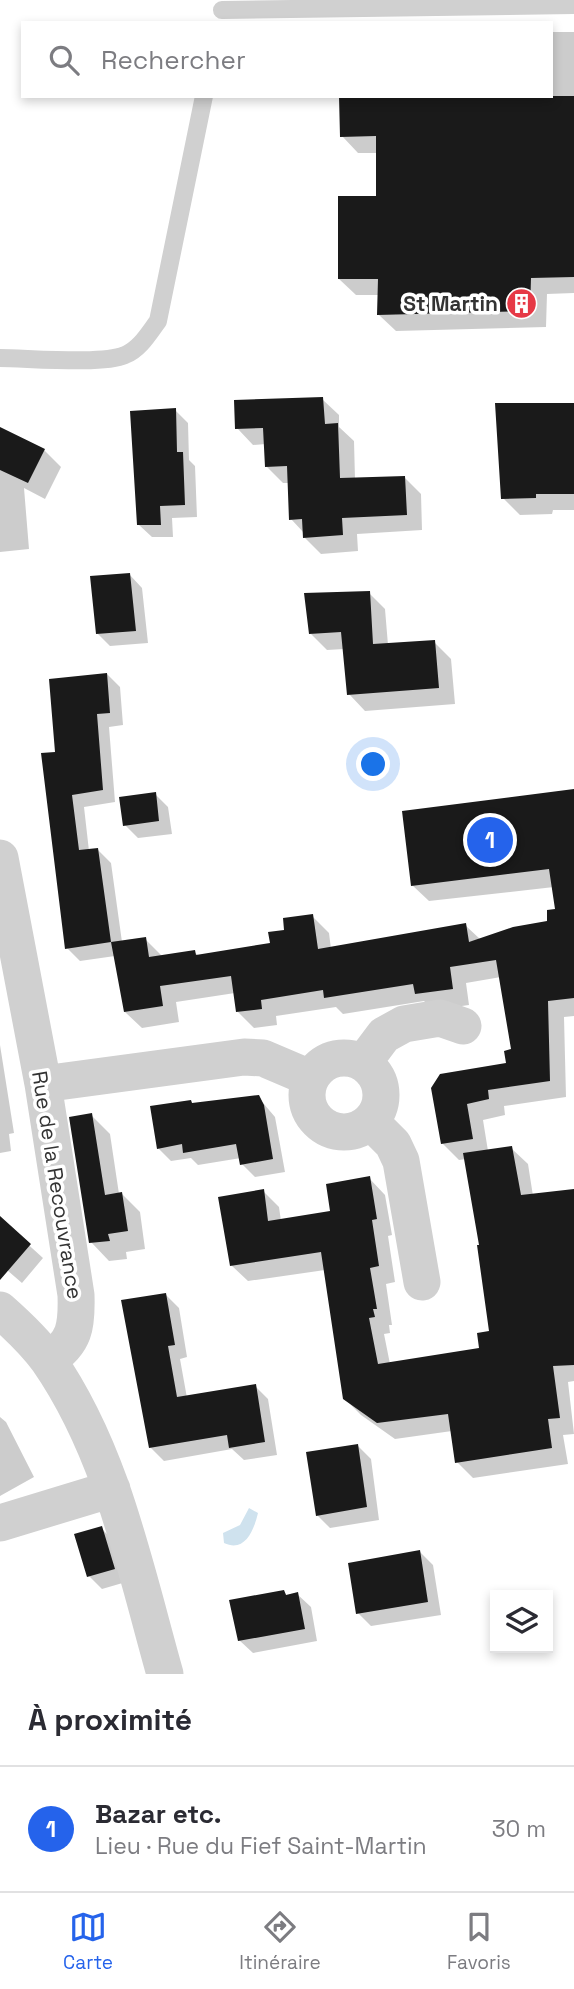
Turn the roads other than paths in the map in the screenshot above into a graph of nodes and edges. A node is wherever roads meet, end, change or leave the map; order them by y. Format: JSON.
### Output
{"nodes":[{"id":1,"x":574,"y":5,"type":"edge"},
{"id":2,"x":222,"y":11,"type":"edge"},
{"id":3,"x":204,"y":98,"type":"edge"},
{"id":4,"x":0,"y":358,"type":"edge"},
{"id":5,"x":0,"y":859,"type":"edge"},
{"id":6,"x":463,"y":1026,"type":"dead end"},
{"id":7,"x":363,"y":1063,"type":"junction"},
{"id":8,"x":310,"y":1078,"type":"junction"},
{"id":9,"x":43,"y":1084,"type":"junction"},
{"id":10,"x":370,"y":1121,"type":"junction"},
{"id":11,"x":422,"y":1282,"type":"dead end"},
{"id":12,"x":0,"y":1310,"type":"edge"},
{"id":13,"x":48,"y":1360,"type":"junction"},
{"id":14,"x":111,"y":1489,"type":"junction"},
{"id":15,"x":0,"y":1523,"type":"edge"},
{"id":16,"x":165,"y":1674,"type":"edge"}],
"edges":[{"from":1,"to":2,"type":"lane"},
{"from":3,"to":4,"type":"lane"},
{"from":5,"to":9,"type":"street","name":"Rue de la Recouvrance"},
{"from":6,"to":7,"type":"street"},
{"from":7,"to":8,"type":"street"},
{"from":7,"to":10,"type":"street"},
{"from":8,"to":9,"type":"street"},
{"from":8,"to":10,"type":"street"},
{"from":9,"to":13,"type":"street","name":"Rue de la Recouvrance"},
{"from":10,"to":11,"type":"street"},
{"from":12,"to":13,"type":"street"},
{"from":13,"to":14,"type":"street"},
{"from":14,"to":15,"type":"street"},
{"from":14,"to":16,"type":"street"}]}
